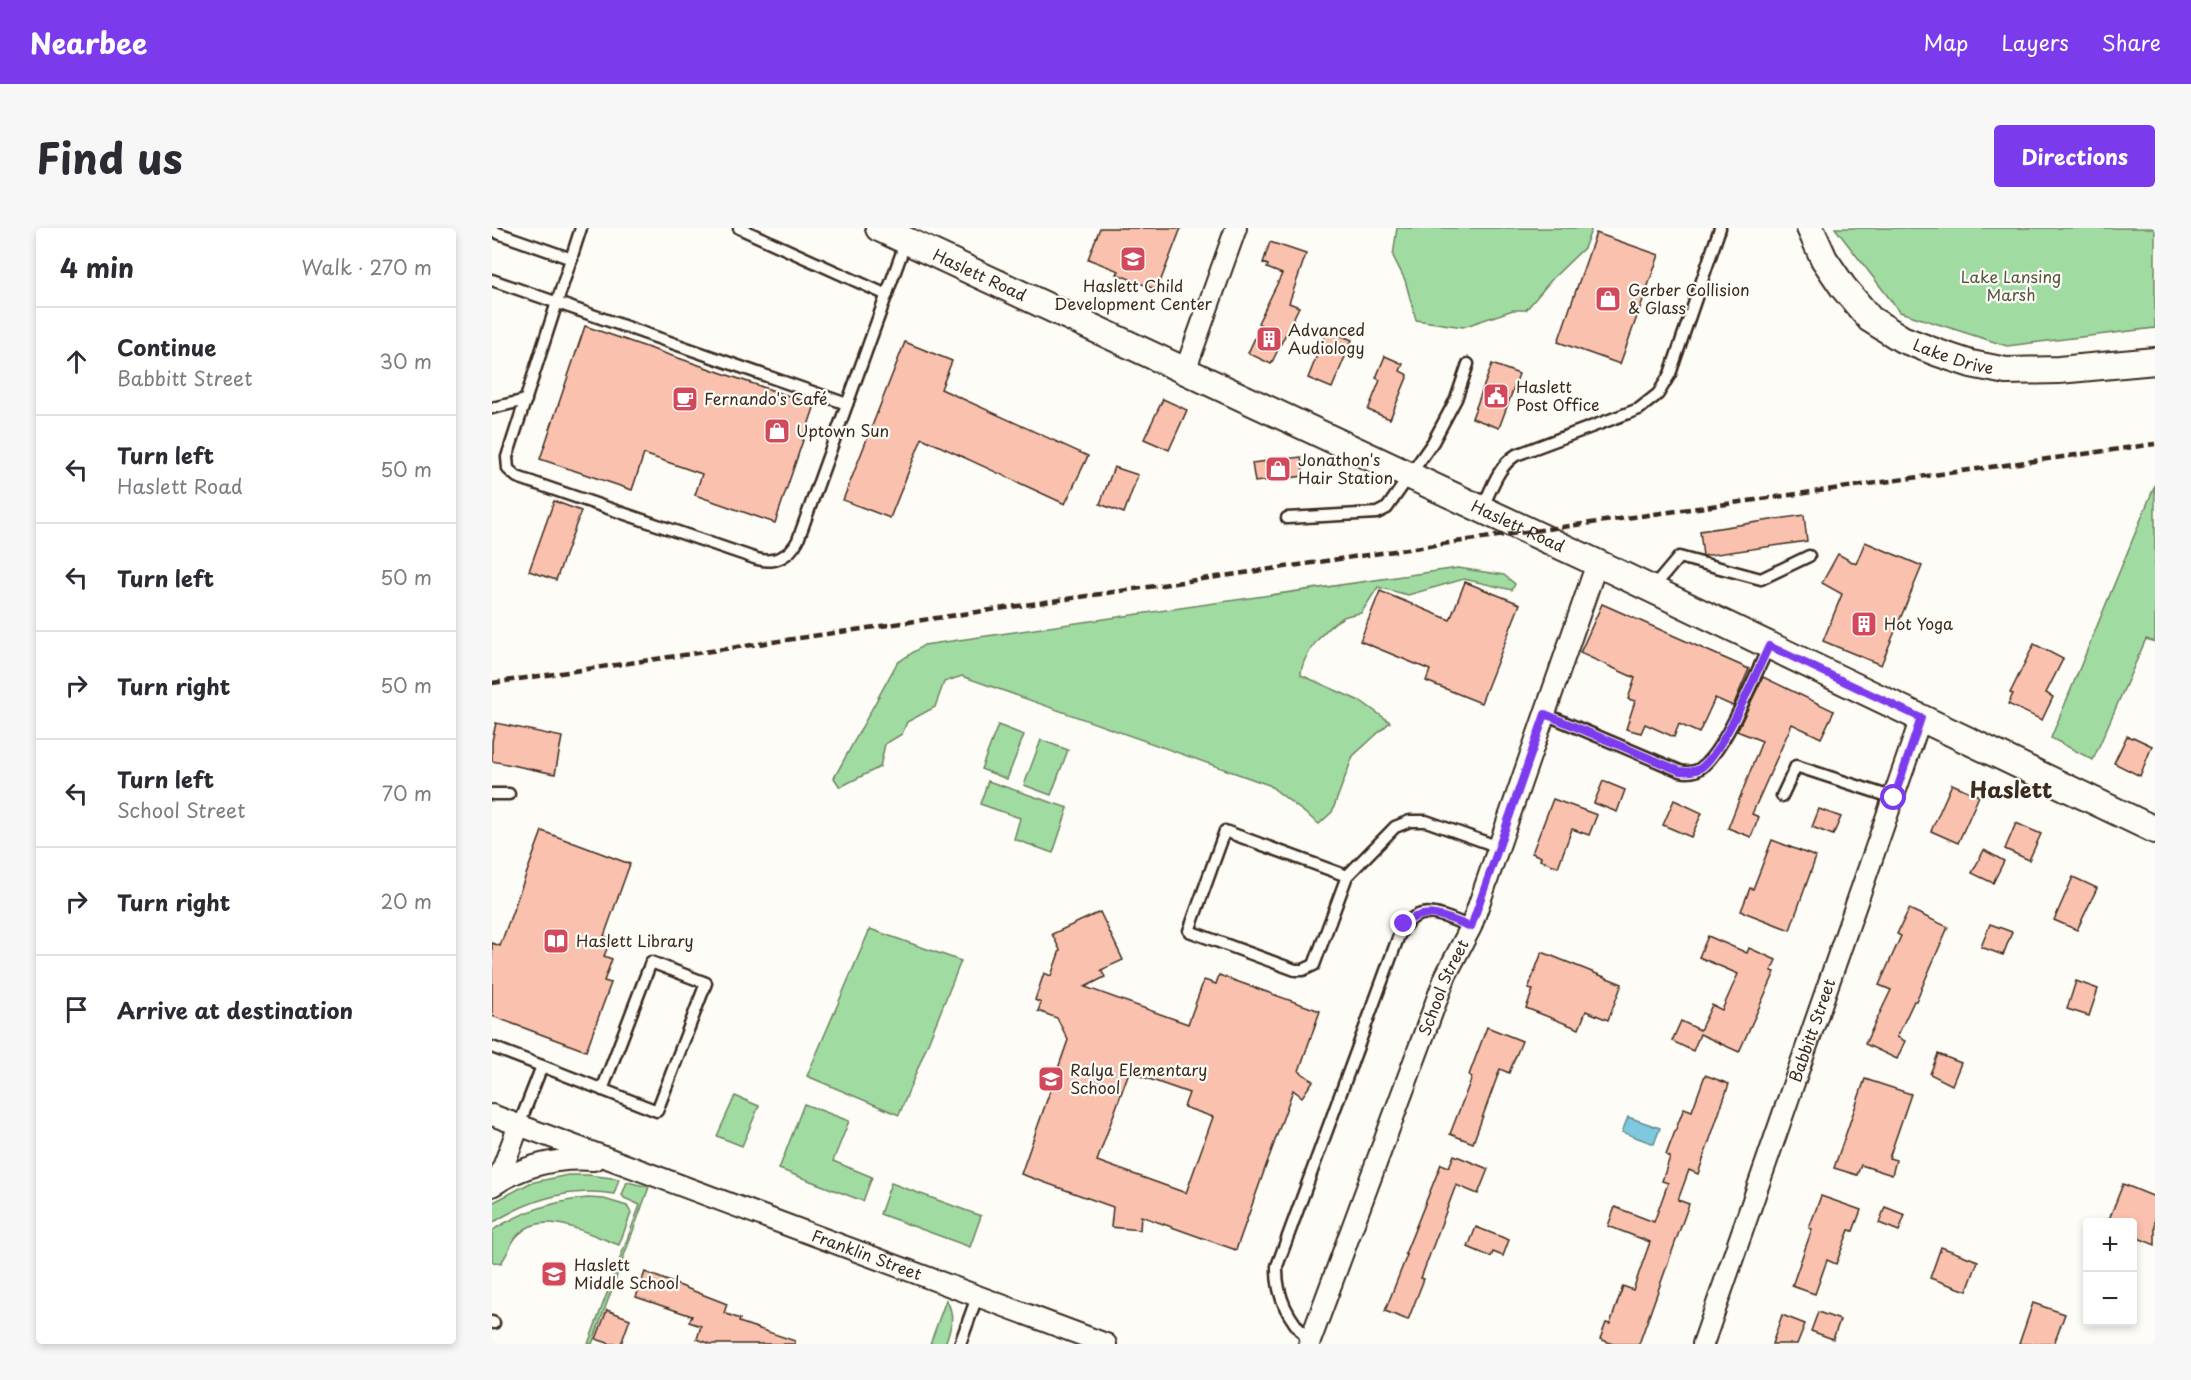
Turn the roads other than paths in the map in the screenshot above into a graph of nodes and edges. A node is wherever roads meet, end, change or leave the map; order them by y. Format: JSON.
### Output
{"nodes":[{"id":1,"x":581,"y":228,"type":"edge"},
{"id":2,"x":739,"y":228,"type":"edge"},
{"id":3,"x":879,"y":228,"type":"edge"},
{"id":4,"x":1236,"y":228,"type":"edge"},
{"id":5,"x":1720,"y":228,"type":"edge"},
{"id":6,"x":1810,"y":228,"type":"edge"},
{"id":7,"x":492,"y":231,"type":"edge"},
{"id":8,"x":908,"y":234,"type":"edge"},
{"id":9,"x":572,"y":259,"type":"junction"},
{"id":10,"x":492,"y":280,"type":"edge"},
{"id":11,"x":887,"y":295,"type":"junction"},
{"id":12,"x":557,"y":303,"type":"junction"},
{"id":13,"x":2155,"y":361,"type":"edge"},
{"id":14,"x":1468,"y":364,"type":"dead end"},
{"id":15,"x":1185,"y":371,"type":"junction"},
{"id":16,"x":526,"y":400,"type":"junction"},
{"id":17,"x":847,"y":404,"type":"junction"},
{"id":18,"x":492,"y":408,"type":"edge"},
{"id":19,"x":1410,"y":476,"type":"junction"},
{"id":20,"x":1482,"y":509,"type":"junction"},
{"id":21,"x":1287,"y":518,"type":"dead end"},
{"id":22,"x":1809,"y":556,"type":"dead end"},
{"id":23,"x":1597,"y":563,"type":"junction"},
{"id":24,"x":1652,"y":590,"type":"junction"},
{"id":25,"x":1769,"y":646,"type":"junction"},
{"id":26,"x":1545,"y":714,"type":"junction"},
{"id":27,"x":1921,"y":718,"type":"junction"},
{"id":28,"x":509,"y":794,"type":"dead end"},
{"id":29,"x":492,"y":795,"type":"edge"},
{"id":30,"x":1782,"y":796,"type":"dead end"},
{"id":31,"x":1894,"y":798,"type":"junction"},
{"id":32,"x":2155,"y":830,"type":"edge"},
{"id":33,"x":1499,"y":848,"type":"junction"},
{"id":34,"x":1347,"y":876,"type":"junction"},
{"id":35,"x":1471,"y":927,"type":"junction"},
{"id":36,"x":492,"y":1047,"type":"edge"},
{"id":37,"x":542,"y":1066,"type":"junction"},
{"id":38,"x":602,"y":1090,"type":"junction"},
{"id":39,"x":492,"y":1115,"type":"edge"},
{"id":40,"x":519,"y":1125,"type":"junction"},
{"id":41,"x":628,"y":1167,"type":"junction"},
{"id":42,"x":495,"y":1185,"type":"edge"},
{"id":43,"x":977,"y":1297,"type":"junction"},
{"id":44,"x":1309,"y":1343,"type":"edge"},
{"id":45,"x":960,"y":1344,"type":"edge"},
{"id":46,"x":1106,"y":1344,"type":"edge"},
{"id":47,"x":1703,"y":1344,"type":"edge"}],
"edges":[{"from":1,"to":9,"type":"lane"},
{"from":2,"to":11,"type":"lane"},
{"from":3,"to":8,"type":"street","name":"Haslett Road"},
{"from":4,"to":15,"type":"street"},
{"from":5,"to":20,"type":"lane"},
{"from":6,"to":13,"type":"street","name":"Lake Drive"},
{"from":7,"to":9,"type":"lane"},
{"from":8,"to":11,"type":"lane"},
{"from":8,"to":15,"type":"street","name":"Haslett Road"},
{"from":9,"to":12,"type":"lane"},
{"from":10,"to":12,"type":"lane"},
{"from":11,"to":17,"type":"lane"},
{"from":12,"to":16,"type":"lane"},
{"from":12,"to":17,"type":"lane"},
{"from":14,"to":19,"type":"lane"},
{"from":15,"to":19,"type":"street","name":"Haslett Road"},
{"from":16,"to":17,"type":"lane"},
{"from":16,"to":18,"type":"lane"},
{"from":19,"to":20,"type":"street","name":"Haslett Road"},
{"from":19,"to":21,"type":"lane"},
{"from":20,"to":23,"type":"street","name":"Haslett Road"},
{"from":22,"to":24,"type":"lane"},
{"from":23,"to":24,"type":"street","name":"Haslett Road"},
{"from":23,"to":26,"type":"street","name":"School Street"},
{"from":24,"to":25,"type":"street","name":"Haslett Road"},
{"from":25,"to":26,"type":"lane"},
{"from":25,"to":27,"type":"street","name":"Haslett Road"},
{"from":26,"to":33,"type":"street","name":"School Street"},
{"from":27,"to":31,"type":"street","name":"Babbitt Street"},
{"from":27,"to":32,"type":"street","name":"Haslett Road"},
{"from":28,"to":29,"type":"lane"},
{"from":30,"to":31,"type":"lane"},
{"from":31,"to":47,"type":"street","name":"Babbitt Street"},
{"from":33,"to":34,"type":"lane"},
{"from":33,"to":35,"type":"street","name":"School Street"},
{"from":34,"to":34,"type":"lane"},
{"from":35,"to":44,"type":"street","name":"School Street"},
{"from":35,"to":44,"type":"lane"},
{"from":36,"to":37,"type":"lane"},
{"from":37,"to":38,"type":"lane"},
{"from":37,"to":40,"type":"lane"},
{"from":38,"to":38,"type":"lane"},
{"from":39,"to":40,"type":"street","name":"Franklin Street"},
{"from":40,"to":41,"type":"street","name":"Franklin Street"},
{"from":40,"to":42,"type":"street","name":"Franklin Street"},
{"from":41,"to":42,"type":"street","name":"Franklin Street"},
{"from":41,"to":43,"type":"street","name":"Franklin Street"},
{"from":43,"to":45,"type":"lane"},
{"from":43,"to":46,"type":"street","name":"Franklin Street"}]}
